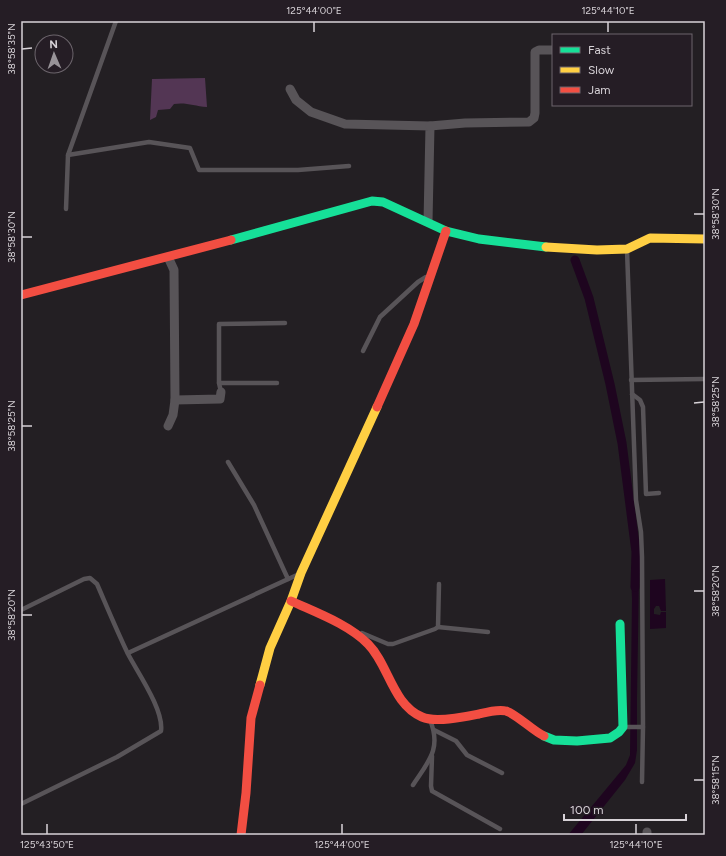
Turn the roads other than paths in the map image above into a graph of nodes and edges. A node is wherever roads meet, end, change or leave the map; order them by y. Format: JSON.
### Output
{"nodes":[{"id":1,"x":116,"y":21,"type":"edge"},
{"id":2,"x":552,"y":50,"type":"edge"},
{"id":3,"x":290,"y":89,"type":"dead end"},
{"id":4,"x":430,"y":126,"type":"junction"},
{"id":5,"x":68,"y":155,"type":"junction"},
{"id":6,"x":349,"y":166,"type":"dead end"},
{"id":7,"x":66,"y":209,"type":"dead end"},
{"id":8,"x":428,"y":222,"type":"junction"},
{"id":9,"x":446,"y":231,"type":"junction"},
{"id":10,"x":705,"y":239,"type":"edge"},
{"id":11,"x":627,"y":249,"type":"junction"},
{"id":12,"x":168,"y":257,"type":"junction"},
{"id":13,"x":433,"y":273,"type":"junction"},
{"id":14,"x":21,"y":295,"type":"edge"},
{"id":15,"x":285,"y":323,"type":"dead end"},
{"id":16,"x":363,"y":351,"type":"dead end"},
{"id":17,"x":705,"y":379,"type":"edge"},
{"id":18,"x":631,"y":380,"type":"junction"},
{"id":19,"x":277,"y":383,"type":"dead end"},
{"id":20,"x":220,"y":387,"type":"junction"},
{"id":21,"x":632,"y":394,"type":"junction"},
{"id":22,"x":175,"y":400,"type":"junction"},
{"id":23,"x":168,"y":426,"type":"dead end"},
{"id":24,"x":228,"y":462,"type":"dead end"},
{"id":25,"x":658,"y":494,"type":"dead end"},
{"id":26,"x":301,"y":574,"type":"junction"},
{"id":27,"x":288,"y":579,"type":"junction"},
{"id":28,"x":440,"y":584,"type":"dead end"},
{"id":29,"x":291,"y":601,"type":"junction"},
{"id":30,"x":21,"y":610,"type":"edge"},
{"id":31,"x":620,"y":624,"type":"dead end"},
{"id":32,"x":345,"y":627,"type":"junction"},
{"id":33,"x":438,"y":627,"type":"junction"},
{"id":34,"x":488,"y":632,"type":"dead end"},
{"id":35,"x":128,"y":653,"type":"junction"},
{"id":36,"x":429,"y":718,"type":"junction"},
{"id":37,"x":626,"y":727,"type":"junction"},
{"id":38,"x":641,"y":727,"type":"junction"},
{"id":39,"x":434,"y":730,"type":"junction"},
{"id":40,"x":432,"y":756,"type":"junction"},
{"id":41,"x":502,"y":773,"type":"dead end"},
{"id":42,"x":642,"y":782,"type":"dead end"},
{"id":43,"x":413,"y":786,"type":"dead end"},
{"id":44,"x":21,"y":804,"type":"edge"},
{"id":45,"x":500,"y":829,"type":"dead end"},
{"id":46,"x":242,"y":835,"type":"edge"}],
"edges":[{"from":1,"to":5,"type":"lane"},
{"from":2,"to":4,"type":"street"},
{"from":3,"to":4,"type":"street"},
{"from":4,"to":8,"type":"street"},
{"from":5,"to":6,"type":"lane"},
{"from":5,"to":7,"type":"lane"},
{"from":8,"to":9,"type":"street"},
{"from":8,"to":12,"type":"street"},
{"from":9,"to":11,"type":"street"},
{"from":9,"to":13,"type":"street"},
{"from":10,"to":11,"type":"street"},
{"from":11,"to":18,"type":"lane"},
{"from":12,"to":14,"type":"street"},
{"from":12,"to":22,"type":"street"},
{"from":13,"to":16,"type":"lane"},
{"from":13,"to":26,"type":"street"},
{"from":15,"to":20,"type":"lane"},
{"from":17,"to":18,"type":"lane"},
{"from":18,"to":21,"type":"lane"},
{"from":19,"to":20,"type":"lane"},
{"from":20,"to":22,"type":"street"},
{"from":21,"to":25,"type":"lane"},
{"from":21,"to":38,"type":"lane"},
{"from":22,"to":23,"type":"street"},
{"from":24,"to":27,"type":"lane"},
{"from":26,"to":27,"type":"lane"},
{"from":26,"to":29,"type":"street"},
{"from":27,"to":35,"type":"lane"},
{"from":28,"to":33,"type":"lane"},
{"from":29,"to":32,"type":"street"},
{"from":29,"to":46,"type":"street"},
{"from":30,"to":35,"type":"lane"},
{"from":31,"to":37,"type":"street"},
{"from":32,"to":33,"type":"lane"},
{"from":32,"to":36,"type":"street"},
{"from":33,"to":34,"type":"lane"},
{"from":35,"to":44,"type":"lane"},
{"from":36,"to":37,"type":"street"},
{"from":36,"to":39,"type":"lane"},
{"from":37,"to":38,"type":"lane"},
{"from":38,"to":42,"type":"lane"},
{"from":39,"to":40,"type":"lane"},
{"from":39,"to":41,"type":"lane"},
{"from":40,"to":43,"type":"lane"},
{"from":40,"to":45,"type":"lane"}]}
